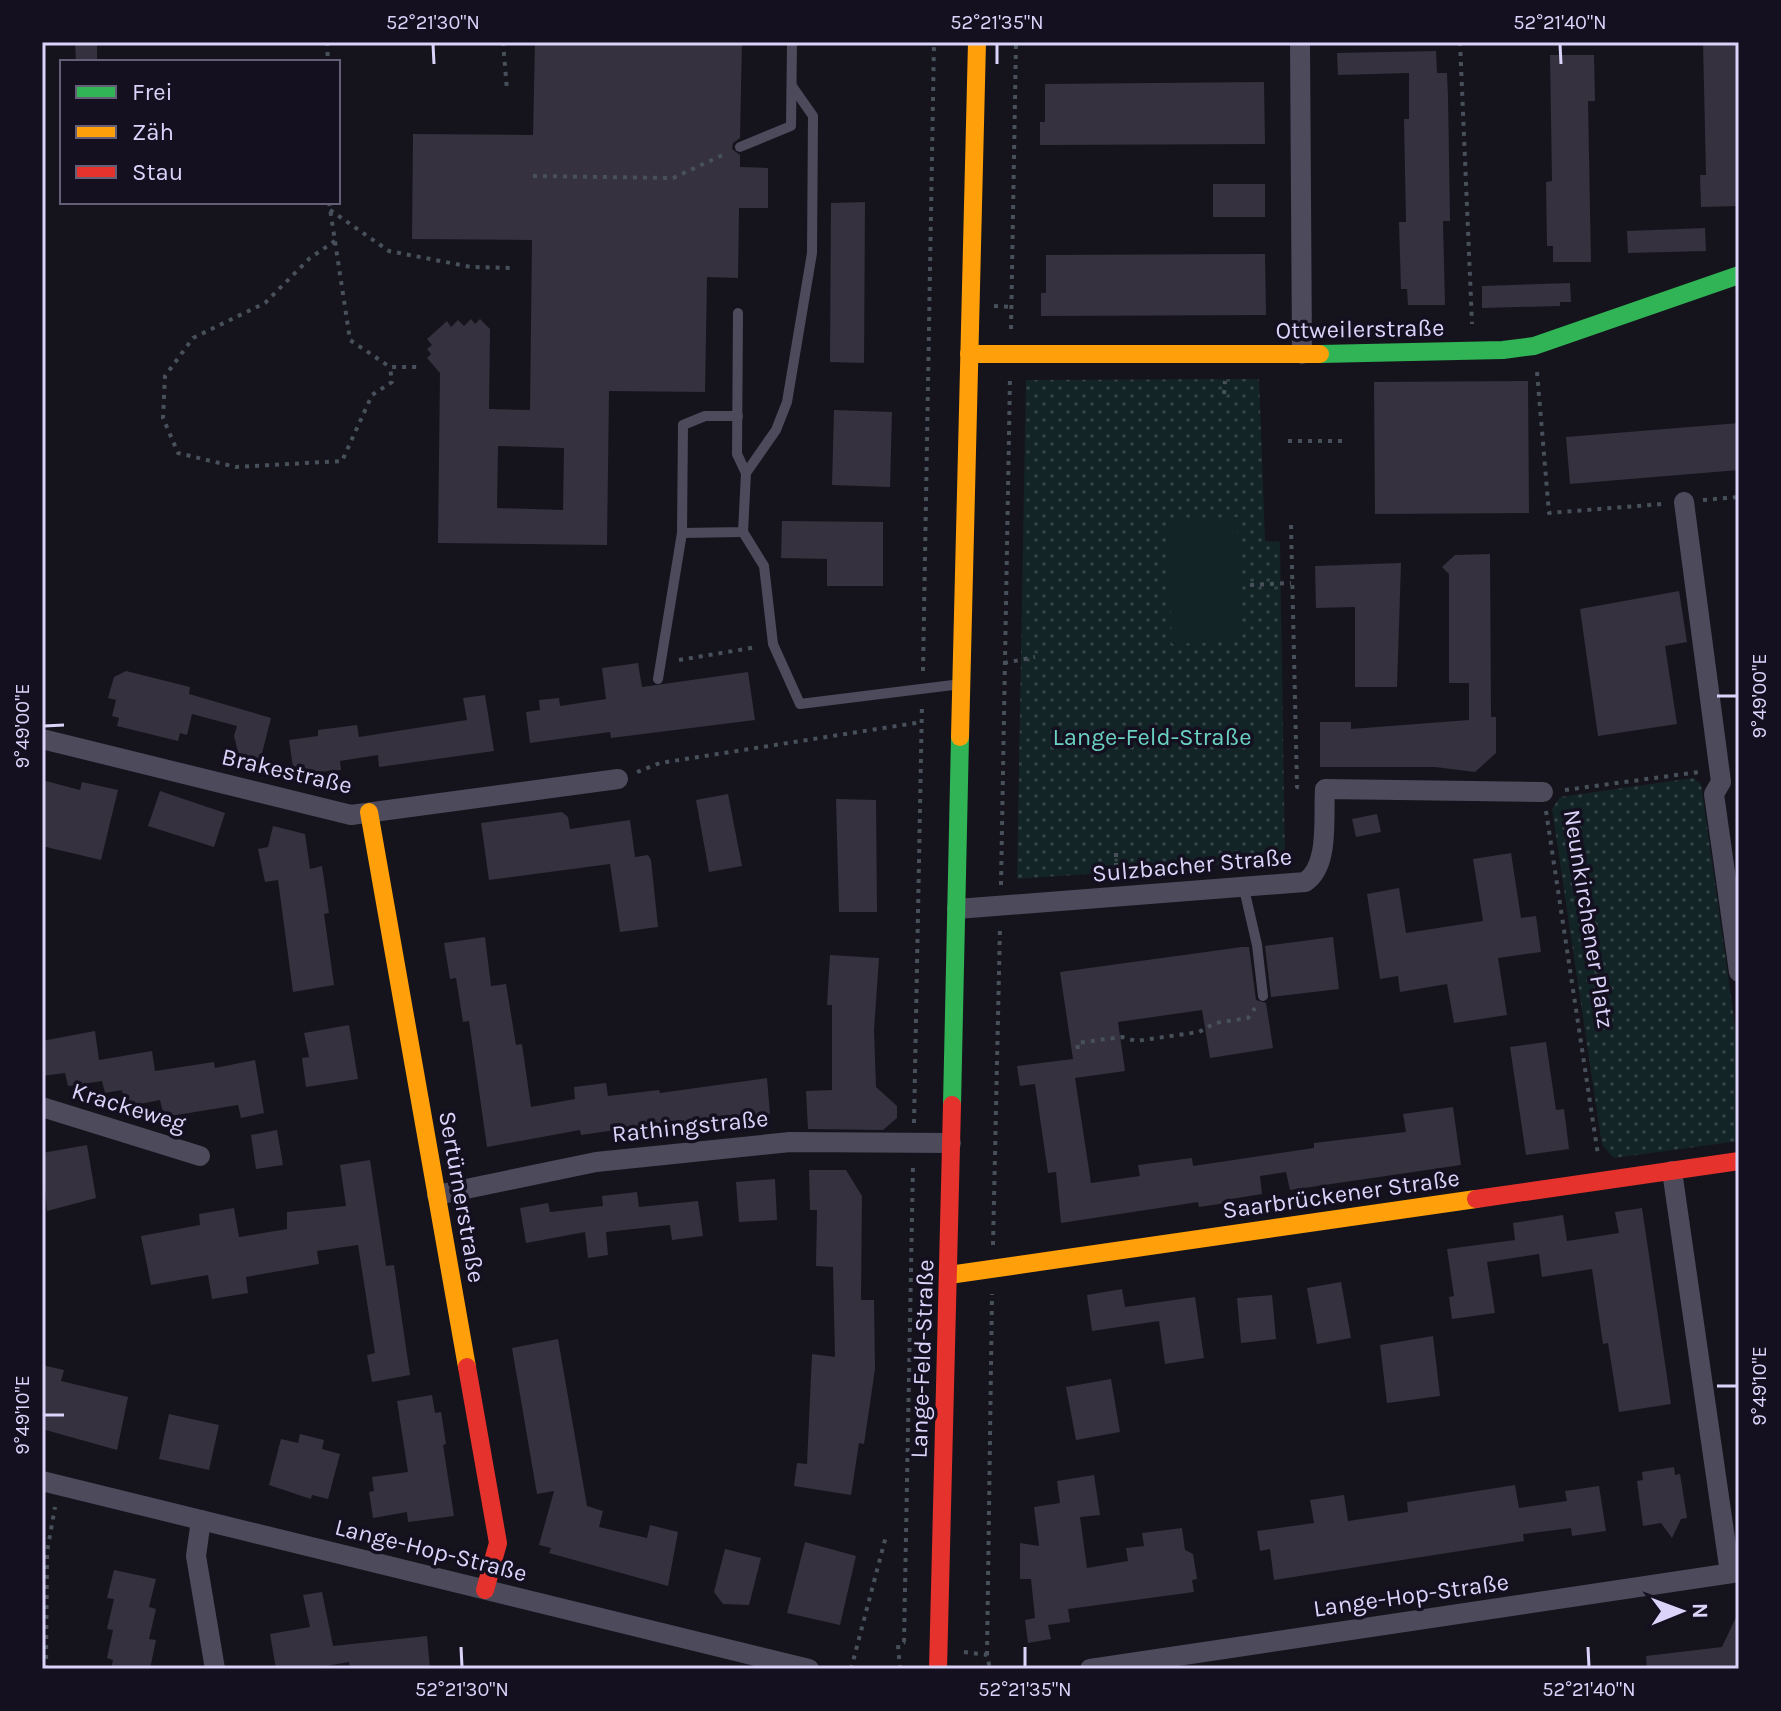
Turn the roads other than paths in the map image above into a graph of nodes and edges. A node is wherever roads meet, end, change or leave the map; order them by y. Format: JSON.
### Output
{"nodes":[{"id":1,"x":792,"y":42,"type":"edge"},
{"id":2,"x":977,"y":42,"type":"edge"},
{"id":3,"x":1300,"y":42,"type":"edge"},
{"id":4,"x":792,"y":86,"type":"junction"},
{"id":5,"x":740,"y":147,"type":"road end"},
{"id":6,"x":1739,"y":275,"type":"edge"},
{"id":7,"x":738,"y":313,"type":"dead end"},
{"id":8,"x":969,"y":354,"type":"junction"},
{"id":9,"x":1302,"y":354,"type":"junction"},
{"id":10,"x":738,"y":416,"type":"junction"},
{"id":11,"x":746,"y":473,"type":"junction"},
{"id":12,"x":1684,"y":502,"type":"road end"},
{"id":13,"x":743,"y":532,"type":"junction"},
{"id":14,"x":682,"y":533,"type":"junction"},
{"id":15,"x":658,"y":679,"type":"dead end"},
{"id":16,"x":962,"y":684,"type":"junction"},
{"id":17,"x":42,"y":739,"type":"edge"},
{"id":18,"x":1726,"y":777,"type":"edge"},
{"id":19,"x":618,"y":779,"type":"road end"},
{"id":20,"x":1543,"y":792,"type":"road end"},
{"id":21,"x":369,"y":812,"type":"junction"},
{"id":22,"x":1244,"y":889,"type":"junction"},
{"id":23,"x":957,"y":909,"type":"junction"},
{"id":24,"x":1739,"y":972,"type":"edge"},
{"id":25,"x":1263,"y":996,"type":"road end"},
{"id":26,"x":42,"y":1107,"type":"edge"},
{"id":27,"x":951,"y":1143,"type":"junction"},
{"id":28,"x":200,"y":1156,"type":"dead end"},
{"id":29,"x":1739,"y":1161,"type":"edge"},
{"id":30,"x":1672,"y":1171,"type":"junction"},
{"id":31,"x":437,"y":1195,"type":"junction"},
{"id":32,"x":949,"y":1275,"type":"junction"},
{"id":33,"x":50,"y":1483,"type":"edge"},
{"id":34,"x":201,"y":1520,"type":"junction"},
{"id":35,"x":1734,"y":1573,"type":"edge"},
{"id":36,"x":485,"y":1590,"type":"junction"},
{"id":37,"x":741,"y":1662,"type":"edge"},
{"id":38,"x":215,"y":1669,"type":"edge"},
{"id":39,"x":809,"y":1669,"type":"edge"},
{"id":40,"x":938,"y":1669,"type":"edge"},
{"id":41,"x":1090,"y":1669,"type":"edge"}],
"edges":[{"from":1,"to":4,"type":"lane"},
{"from":2,"to":8,"type":"street","name":"Lange-Feld-Straße"},
{"from":3,"to":9,"type":"street"},
{"from":4,"to":5,"type":"lane"},
{"from":4,"to":11,"type":"lane"},
{"from":6,"to":9,"type":"street","name":"Ottweilerstraße"},
{"from":7,"to":10,"type":"lane"},
{"from":8,"to":9,"type":"street","name":"Ottweilerstraße"},
{"from":8,"to":16,"type":"street","name":"Lange-Feld-Straße"},
{"from":10,"to":11,"type":"lane"},
{"from":10,"to":14,"type":"lane"},
{"from":11,"to":13,"type":"lane"},
{"from":12,"to":18,"type":"street"},
{"from":13,"to":14,"type":"lane"},
{"from":13,"to":16,"type":"lane"},
{"from":14,"to":15,"type":"lane"},
{"from":16,"to":23,"type":"street","name":"Lange-Feld-Straße"},
{"from":17,"to":21,"type":"street","name":"Brakestraße"},
{"from":18,"to":24,"type":"street"},
{"from":19,"to":21,"type":"street","name":"Brakestraße"},
{"from":20,"to":22,"type":"street","name":"Sulzbacher Straße"},
{"from":21,"to":31,"type":"street","name":"Sertürnerstraße"},
{"from":22,"to":23,"type":"street","name":"Sulzbacher Straße"},
{"from":22,"to":25,"type":"lane"},
{"from":23,"to":27,"type":"street","name":"Lange-Feld-Straße"},
{"from":26,"to":28,"type":"street","name":"Krackeweg"},
{"from":27,"to":31,"type":"street","name":"Rathingstraße"},
{"from":27,"to":32,"type":"street","name":"Lange-Feld-Straße"},
{"from":29,"to":30,"type":"street","name":"Saarbrückener Straße"},
{"from":30,"to":32,"type":"street","name":"Saarbrückener Straße"},
{"from":30,"to":35,"type":"street"},
{"from":31,"to":36,"type":"street","name":"Sertürnerstraße"},
{"from":32,"to":40,"type":"street","name":"Lange-Feld-Straße"},
{"from":33,"to":34,"type":"street","name":"Lange-Hop-Straße"},
{"from":34,"to":36,"type":"street","name":"Lange-Hop-Straße"},
{"from":34,"to":38,"type":"street"},
{"from":35,"to":41,"type":"street","name":"Lange-Hop-Straße"},
{"from":36,"to":37,"type":"street","name":"Lange-Hop-Straße"},
{"from":37,"to":39,"type":"street","name":"Lange-Hop-Straße"}]}
